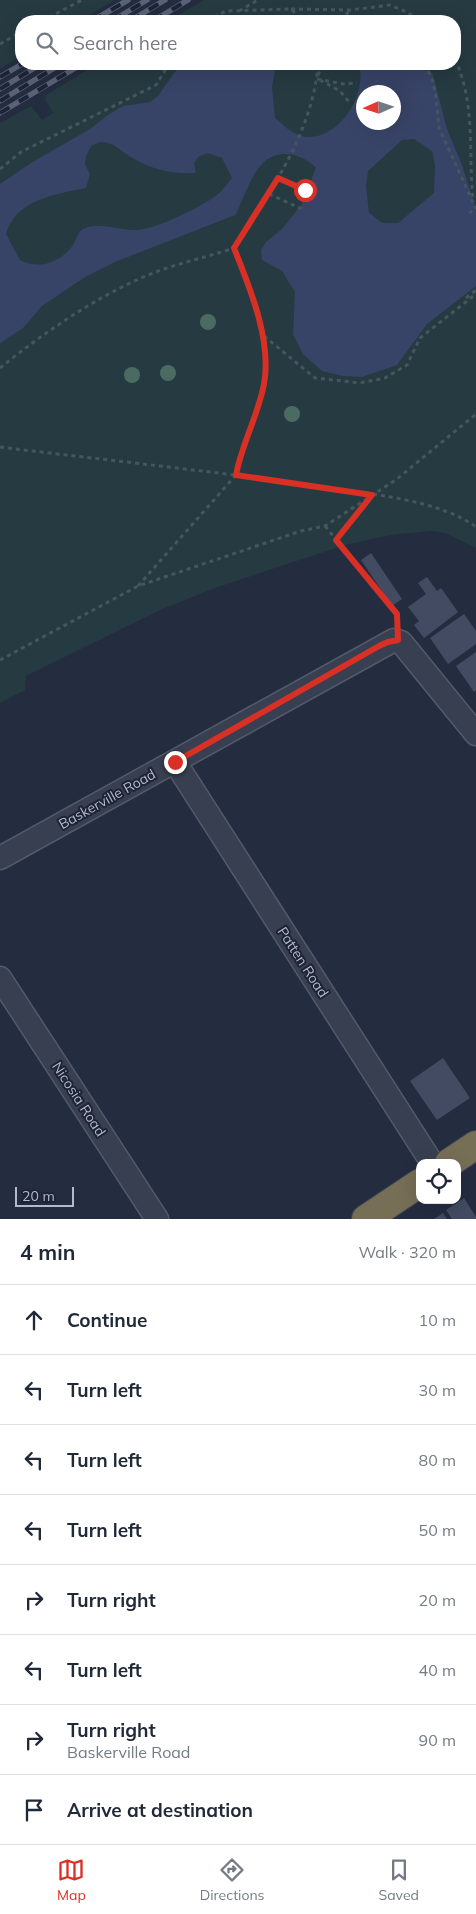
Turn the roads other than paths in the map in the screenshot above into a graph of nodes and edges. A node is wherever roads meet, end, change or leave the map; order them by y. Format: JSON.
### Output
{"nodes":[{"id":1,"x":476,"y":734,"type":"edge"},
{"id":2,"x":175,"y":762,"type":"junction"},
{"id":3,"x":0,"y":858,"type":"edge"},
{"id":4,"x":0,"y":978,"type":"edge"},
{"id":5,"x":476,"y":1144,"type":"edge"},
{"id":6,"x":429,"y":1159,"type":"edge"},
{"id":7,"x":455,"y":1159,"type":"edge"},
{"id":8,"x":416,"y":1186,"type":"edge"},
{"id":9,"x":157,"y":1219,"type":"edge"},
{"id":10,"x":366,"y":1219,"type":"edge"}],
"edges":[{"from":1,"to":2,"type":"street","name":"Baskerville Road"},
{"from":2,"to":3,"type":"street","name":"Baskerville Road"},
{"from":2,"to":6,"type":"street","name":"Patten Road"},
{"from":4,"to":9,"type":"street","name":"Nicosia Road"},
{"from":5,"to":7,"type":"highway"},
{"from":8,"to":10,"type":"highway"}]}
